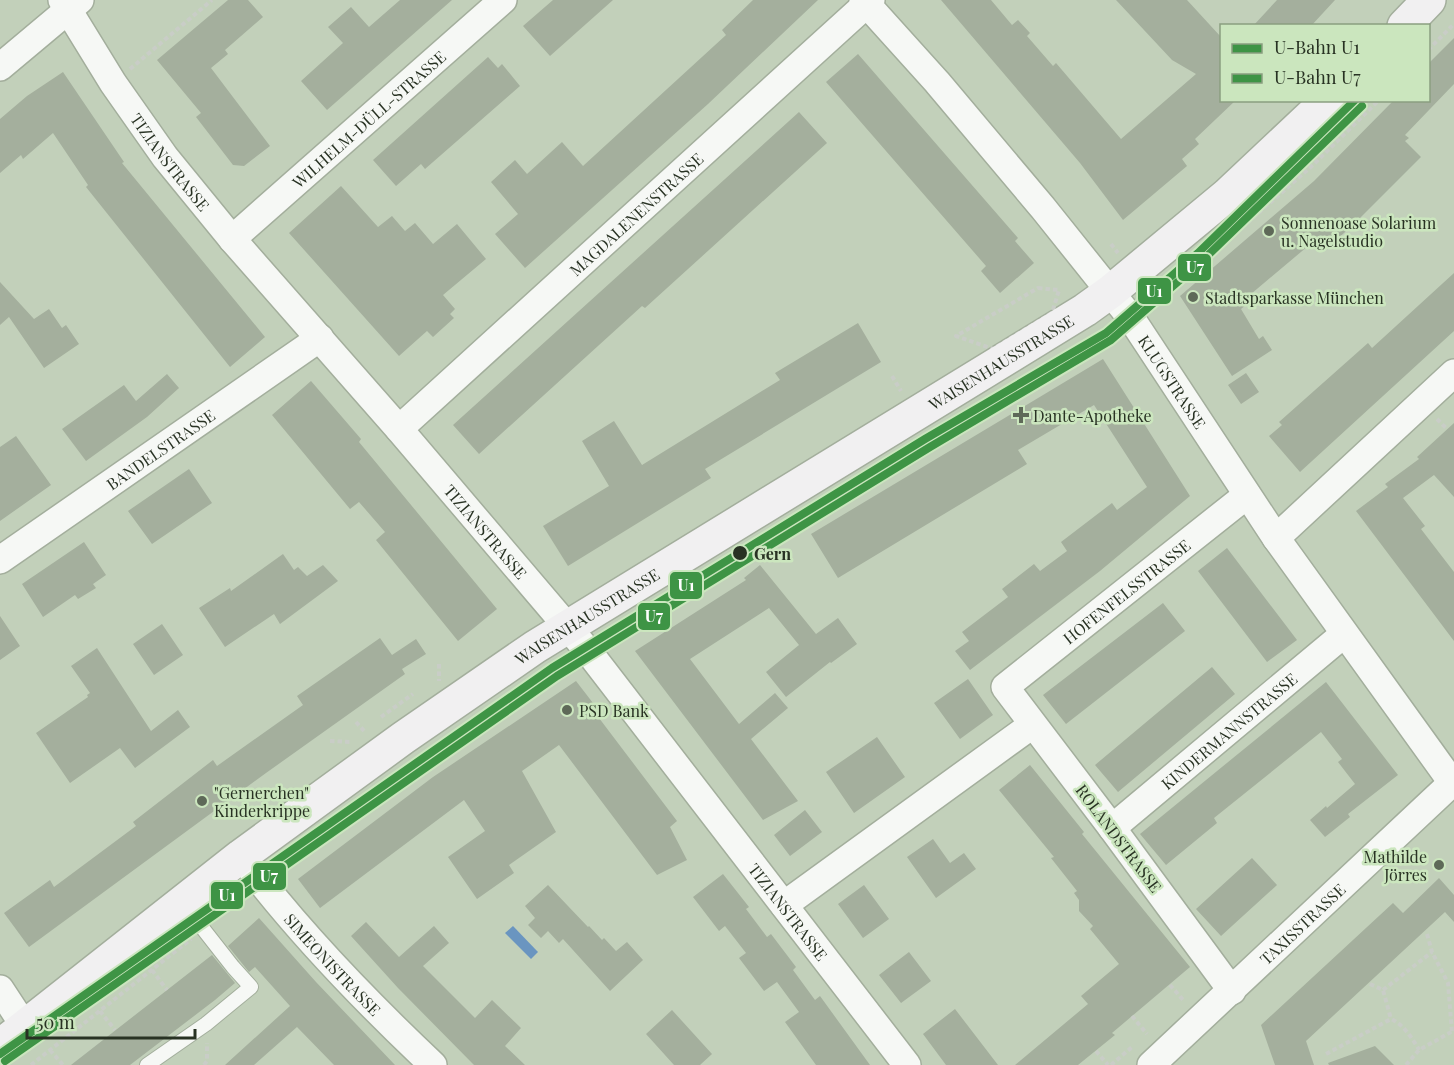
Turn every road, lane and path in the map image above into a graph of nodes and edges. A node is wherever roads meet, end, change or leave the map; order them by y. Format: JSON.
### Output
{"nodes":[{"id":1,"x":212,"y":0,"type":"edge"},
{"id":2,"x":503,"y":0,"type":"edge"},
{"id":3,"x":1429,"y":0,"type":"edge"},
{"id":4,"x":867,"y":1,"type":"edge"},
{"id":5,"x":70,"y":3,"type":"edge"},
{"id":6,"x":1406,"y":24,"type":"edge"},
{"id":7,"x":1454,"y":24,"type":"edge"},
{"id":8,"x":1430,"y":48,"type":"edge"},
{"id":9,"x":0,"y":67,"type":"edge"},
{"id":10,"x":113,"y":83,"type":"junction"},
{"id":11,"x":1326,"y":102,"type":"edge"},
{"id":12,"x":1377,"y":102,"type":"edge"},
{"id":13,"x":232,"y":238,"type":"junction"},
{"id":14,"x":1059,"y":290,"type":"dead end"},
{"id":15,"x":1110,"y":292,"type":"junction"},
{"id":16,"x":1131,"y":318,"type":"junction"},
{"id":17,"x":956,"y":336,"type":"dead end"},
{"id":18,"x":320,"y":338,"type":"junction"},
{"id":19,"x":1454,"y":373,"type":"edge"},
{"id":20,"x":399,"y":429,"type":"junction"},
{"id":21,"x":1247,"y":495,"type":"junction"},
{"id":22,"x":1276,"y":538,"type":"junction"},
{"id":23,"x":0,"y":560,"type":"edge"},
{"id":24,"x":567,"y":626,"type":"junction"},
{"id":25,"x":1344,"y":634,"type":"junction"},
{"id":26,"x":588,"y":651,"type":"junction"},
{"id":27,"x":1005,"y":687,"type":"joint"},
{"id":28,"x":413,"y":694,"type":"dead end"},
{"id":29,"x":511,"y":702,"type":"dead end"},
{"id":30,"x":379,"y":720,"type":"dead end"},
{"id":31,"x":356,"y":722,"type":"dead end"},
{"id":32,"x":1032,"y":725,"type":"junction"},
{"id":33,"x":369,"y":729,"type":"dead end"},
{"id":34,"x":428,"y":759,"type":"dead end"},
{"id":35,"x":1453,"y":783,"type":"edge"},
{"id":36,"x":1112,"y":828,"type":"junction"},
{"id":37,"x":250,"y":868,"type":"junction"},
{"id":38,"x":182,"y":902,"type":"junction"},
{"id":39,"x":784,"y":905,"type":"junction"},
{"id":40,"x":203,"y":929,"type":"junction"},
{"id":41,"x":1427,"y":934,"type":"dead end"},
{"id":42,"x":1432,"y":952,"type":"junction"},
{"id":43,"x":152,"y":970,"type":"junction"},
{"id":44,"x":1370,"y":984,"type":"dead end"},
{"id":45,"x":1170,"y":985,"type":"dead end"},
{"id":46,"x":0,"y":989,"type":"edge"},
{"id":47,"x":167,"y":990,"type":"dead end"},
{"id":48,"x":1383,"y":990,"type":"junction"},
{"id":49,"x":1232,"y":991,"type":"junction"},
{"id":50,"x":1184,"y":1001,"type":"dead end"},
{"id":51,"x":100,"y":1011,"type":"junction"},
{"id":52,"x":1132,"y":1016,"type":"dead end"},
{"id":53,"x":1391,"y":1019,"type":"junction"},
{"id":54,"x":115,"y":1030,"type":"dead end"},
{"id":55,"x":1453,"y":1031,"type":"edge"},
{"id":56,"x":1147,"y":1034,"type":"dead end"},
{"id":57,"x":12,"y":1036,"type":"edge"},
{"id":58,"x":50,"y":1050,"type":"junction"},
{"id":59,"x":1096,"y":1050,"type":"dead end"},
{"id":60,"x":1419,"y":1050,"type":"junction"},
{"id":61,"x":1326,"y":1054,"type":"dead end"},
{"id":62,"x":31,"y":1065,"type":"edge"},
{"id":63,"x":63,"y":1065,"type":"edge"},
{"id":64,"x":147,"y":1065,"type":"edge"},
{"id":65,"x":433,"y":1065,"type":"edge"},
{"id":66,"x":907,"y":1065,"type":"edge"},
{"id":67,"x":1108,"y":1065,"type":"edge"},
{"id":68,"x":1151,"y":1065,"type":"edge"},
{"id":69,"x":1406,"y":1065,"type":"edge"}],
"edges":[{"from":1,"to":10,"type":"path"},
{"from":2,"to":13,"type":"street","name":"WILHELM-DÜLL-STRASSE"},
{"from":3,"to":6,"type":"street"},
{"from":4,"to":15,"type":"street","name":"KLUGSTRASSE"},
{"from":4,"to":20,"type":"street","name":"MAGDALENENSTRASSE"},
{"from":5,"to":9,"type":"street"},
{"from":5,"to":10,"type":"street","name":"TIZIANSTRASSE"},
{"from":7,"to":8,"type":"path"},
{"from":10,"to":13,"type":"street","name":"TIZIANSTRASSE"},
{"from":11,"to":15,"type":"street","name":"WAISENHAUSSTRASSE"},
{"from":12,"to":16,"type":"path"},
{"from":13,"to":18,"type":"street","name":"TIZIANSTRASSE"},
{"from":14,"to":17,"type":"path"},
{"from":15,"to":16,"type":"street","name":"KLUGSTRASSE"},
{"from":15,"to":24,"type":"street","name":"WAISENHAUSSTRASSE"},
{"from":16,"to":21,"type":"street","name":"KLUGSTRASSE"},
{"from":16,"to":26,"type":"path"},
{"from":18,"to":20,"type":"street","name":"TIZIANSTRASSE"},
{"from":18,"to":23,"type":"street","name":"BANDELSTRASSE"},
{"from":19,"to":22,"type":"street"},
{"from":20,"to":24,"type":"street","name":"TIZIANSTRASSE"},
{"from":21,"to":22,"type":"street","name":"KLUGSTRASSE"},
{"from":21,"to":27,"type":"street","name":"HOFENFELSSTRASSE"},
{"from":22,"to":25,"type":"street","name":"KLUGSTRASSE"},
{"from":24,"to":26,"type":"street","name":"TIZIANSTRASSE"},
{"from":24,"to":37,"type":"street","name":"WAISENHAUSSTRASSE"},
{"from":25,"to":35,"type":"street","name":"KLUGSTRASSE"},
{"from":25,"to":36,"type":"street","name":"KINDERMANNSTRASSE"},
{"from":26,"to":29,"type":"path"},
{"from":26,"to":39,"type":"street","name":"TIZIANSTRASSE"},
{"from":27,"to":32,"type":"street","name":"ROLANDSTRASSE"},
{"from":28,"to":30,"type":"path"},
{"from":31,"to":33,"type":"path"},
{"from":32,"to":36,"type":"street","name":"ROLANDSTRASSE"},
{"from":32,"to":39,"type":"street"},
{"from":34,"to":37,"type":"path"},
{"from":35,"to":49,"type":"street","name":"TAXISSTRASSE"},
{"from":36,"to":49,"type":"street","name":"ROLANDSTRASSE"},
{"from":37,"to":38,"type":"street","name":"WAISENHAUSSTRASSE"},
{"from":37,"to":40,"type":"path"},
{"from":37,"to":65,"type":"street","name":"SIMEONISTRASSE"},
{"from":38,"to":40,"type":"lane"},
{"from":38,"to":57,"type":"street","name":"WAISENHAUSSTRASSE"},
{"from":39,"to":66,"type":"street","name":"TIZIANSTRASSE"},
{"from":40,"to":43,"type":"path"},
{"from":40,"to":64,"type":"lane"},
{"from":41,"to":42,"type":"path"},
{"from":42,"to":48,"type":"path"},
{"from":42,"to":55,"type":"path"},
{"from":43,"to":47,"type":"path"},
{"from":43,"to":51,"type":"path"},
{"from":44,"to":48,"type":"path"},
{"from":45,"to":50,"type":"path"},
{"from":46,"to":57,"type":"street"},
{"from":48,"to":53,"type":"path"},
{"from":49,"to":68,"type":"street","name":"TAXISSTRASSE"},
{"from":51,"to":54,"type":"path"},
{"from":51,"to":58,"type":"path"},
{"from":52,"to":56,"type":"path"},
{"from":53,"to":60,"type":"path"},
{"from":53,"to":61,"type":"path"},
{"from":55,"to":60,"type":"path"},
{"from":58,"to":62,"type":"path"},
{"from":58,"to":63,"type":"path"},
{"from":59,"to":67,"type":"path"},
{"from":60,"to":69,"type":"path"}]}
